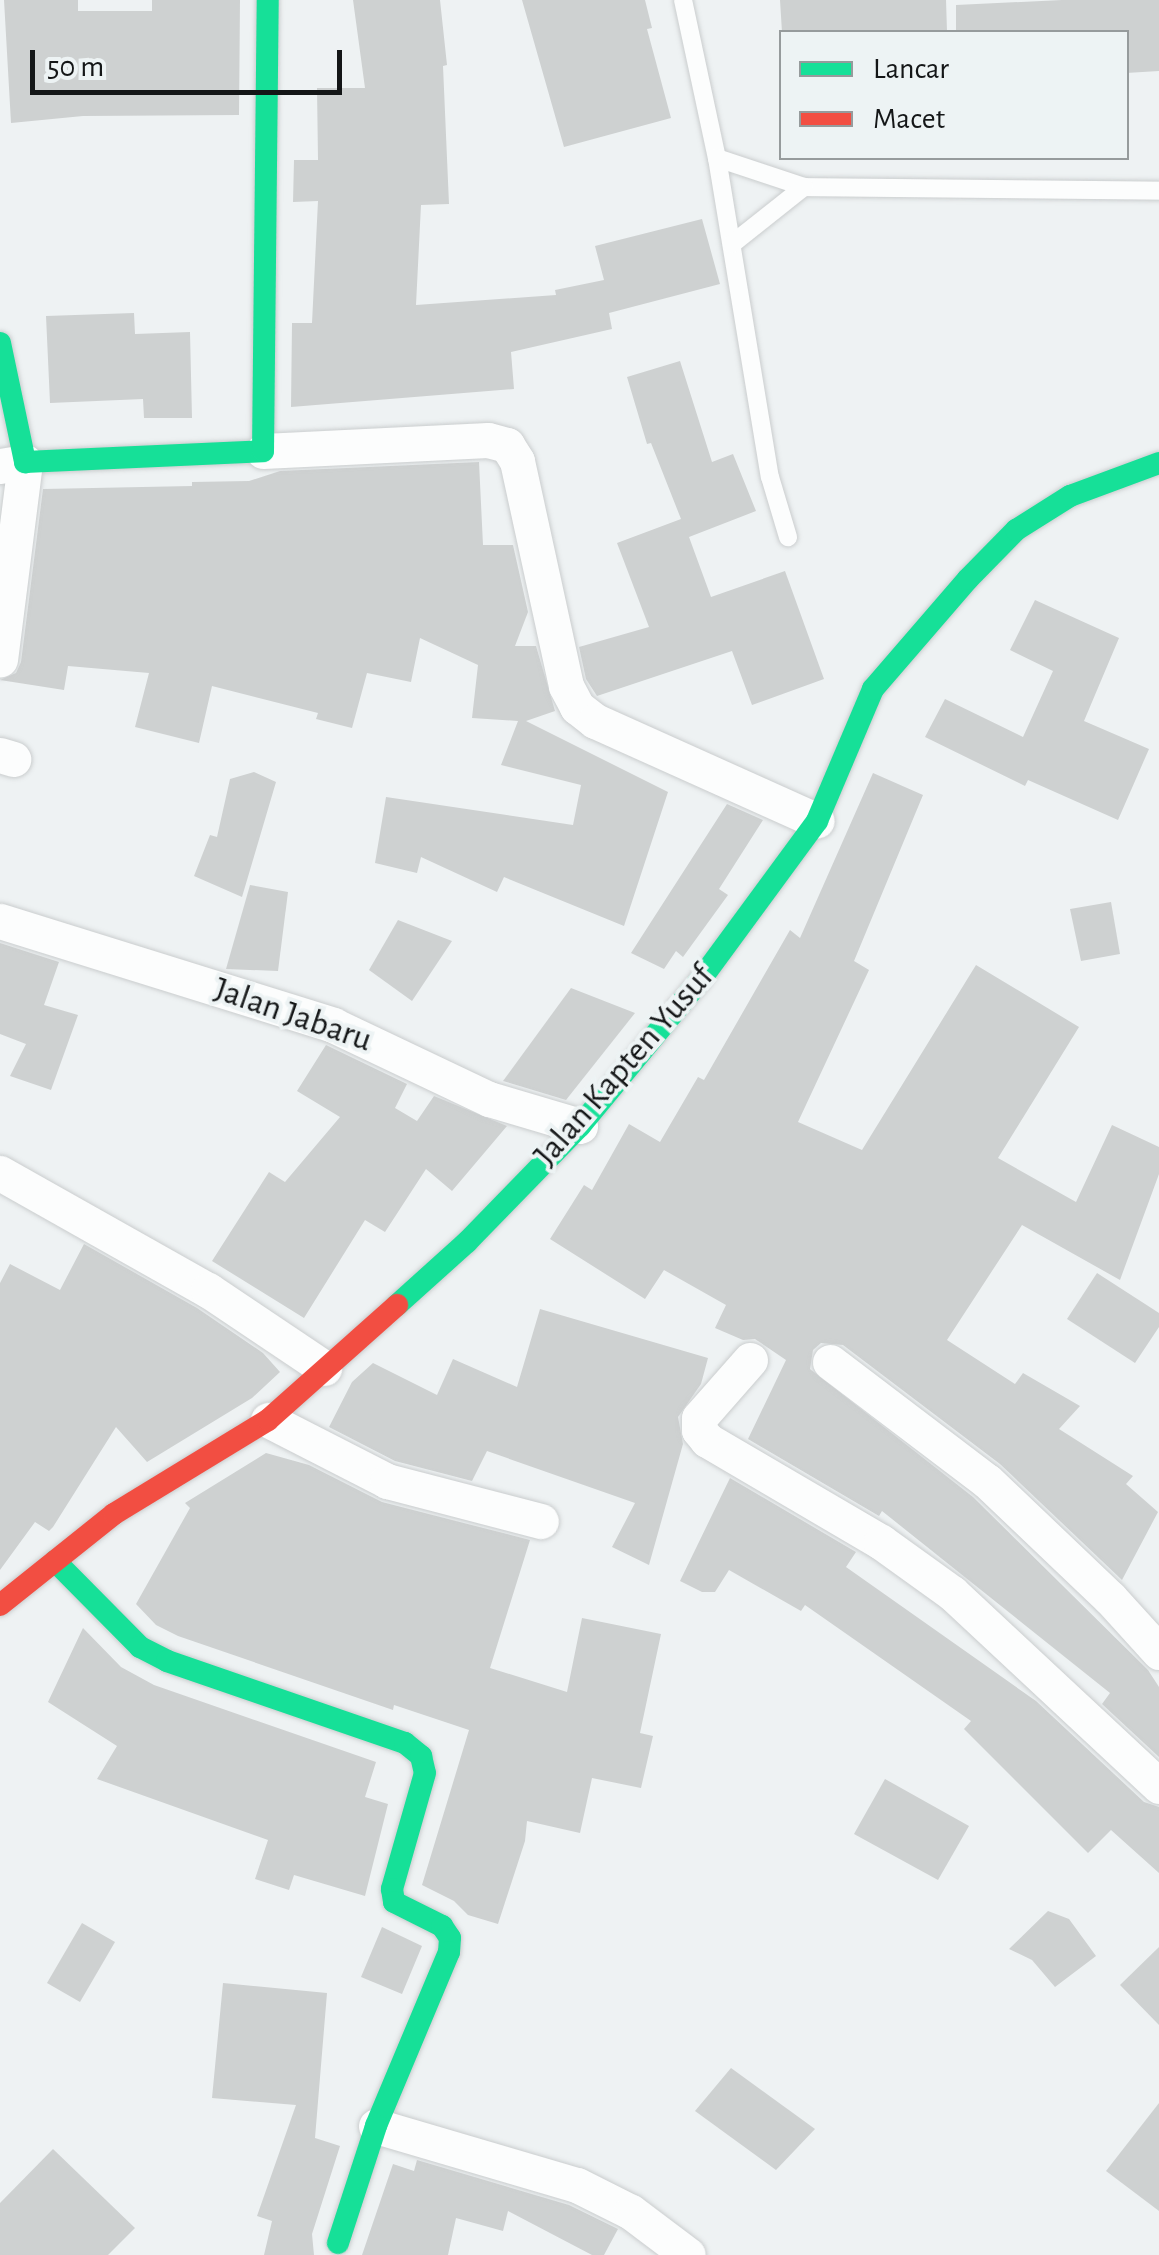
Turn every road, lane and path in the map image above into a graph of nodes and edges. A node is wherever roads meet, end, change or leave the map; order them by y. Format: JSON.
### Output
{"nodes":[{"id":1,"x":268,"y":0,"type":"edge"},
{"id":2,"x":683,"y":0,"type":"edge"},
{"id":3,"x":717,"y":158,"type":"junction"},
{"id":4,"x":804,"y":187,"type":"junction"},
{"id":5,"x":1159,"y":192,"type":"edge"},
{"id":6,"x":732,"y":244,"type":"junction"},
{"id":7,"x":0,"y":343,"type":"edge"},
{"id":8,"x":263,"y":451,"type":"junction"},
{"id":9,"x":1159,"y":463,"type":"edge"},
{"id":10,"x":12,"y":464,"type":"edge"},
{"id":11,"x":788,"y":538,"type":"dead end"},
{"id":12,"x":0,"y":659,"type":"edge"},
{"id":13,"x":818,"y":821,"type":"junction"},
{"id":14,"x":0,"y":921,"type":"edge"},
{"id":15,"x":580,"y":1126,"type":"junction"},
{"id":16,"x":0,"y":1173,"type":"edge"},
{"id":17,"x":750,"y":1360,"type":"dead end"},
{"id":18,"x":830,"y":1362,"type":"dead end"},
{"id":19,"x":324,"y":1368,"type":"junction"},
{"id":20,"x":268,"y":1420,"type":"junction"},
{"id":21,"x":542,"y":1521,"type":"dead end"},
{"id":22,"x":55,"y":1562,"type":"junction"},
{"id":23,"x":0,"y":1605,"type":"edge"},
{"id":24,"x":1159,"y":1652,"type":"edge"},
{"id":25,"x":1159,"y":1786,"type":"edge"},
{"id":26,"x":376,"y":2126,"type":"junction"},
{"id":27,"x":338,"y":2242,"type":"dead end"},
{"id":28,"x":688,"y":2255,"type":"edge"}],
"edges":[{"from":1,"to":8,"type":"street"},
{"from":2,"to":3,"type":"lane"},
{"from":3,"to":4,"type":"lane"},
{"from":3,"to":6,"type":"lane"},
{"from":4,"to":5,"type":"lane"},
{"from":4,"to":6,"type":"lane"},
{"from":6,"to":11,"type":"lane"},
{"from":7,"to":10,"type":"street"},
{"from":8,"to":10,"type":"street"},
{"from":8,"to":13,"type":"street"},
{"from":9,"to":13,"type":"street","name":"Jalan Kapten Yusuf"},
{"from":10,"to":12,"type":"street"},
{"from":13,"to":15,"type":"street","name":"Jalan Kapten Yusuf"},
{"from":14,"to":15,"type":"street","name":"Jalan Jabaru"},
{"from":15,"to":19,"type":"street","name":"Jalan Kapten Yusuf"},
{"from":16,"to":19,"type":"street"},
{"from":17,"to":25,"type":"street"},
{"from":18,"to":24,"type":"street"},
{"from":19,"to":20,"type":"street","name":"Jalan Kapten Yusuf"},
{"from":20,"to":21,"type":"street"},
{"from":20,"to":22,"type":"street","name":"Jalan Kapten Yusuf"},
{"from":22,"to":23,"type":"street","name":"Jalan Kapten Yusuf"},
{"from":22,"to":26,"type":"street"},
{"from":26,"to":27,"type":"street"},
{"from":26,"to":28,"type":"street"}]}
